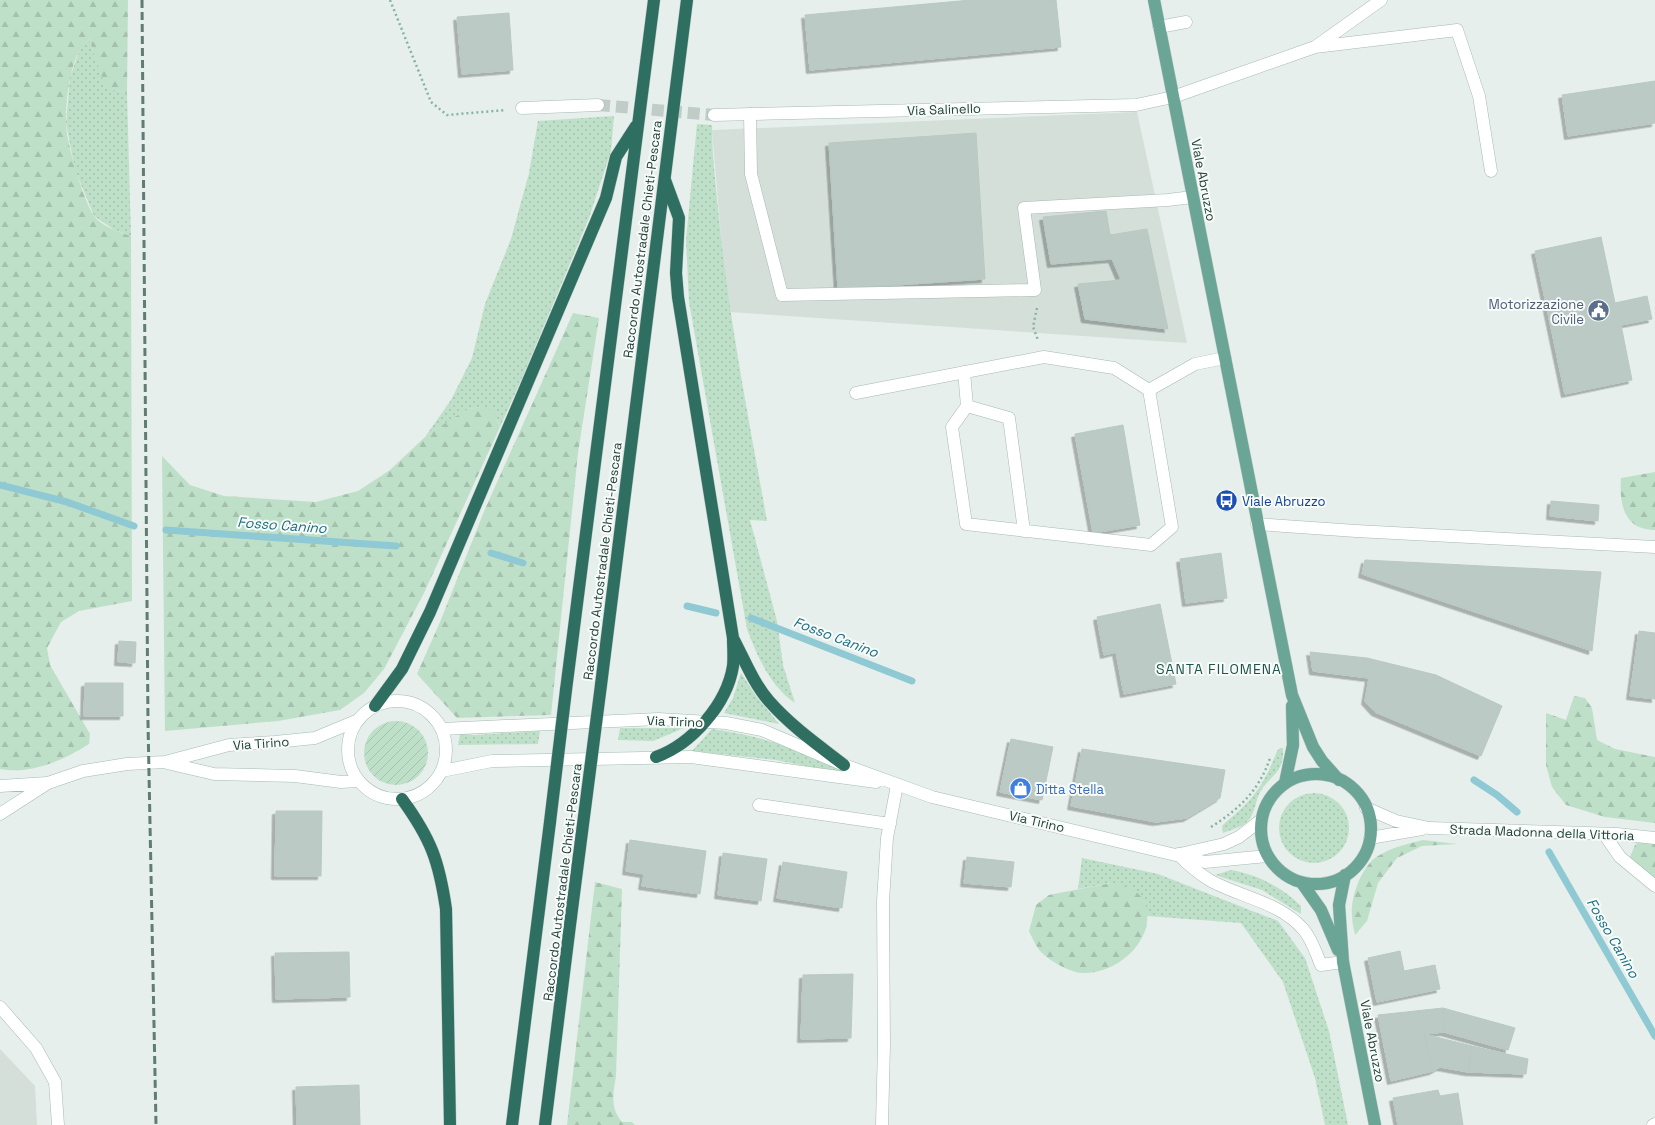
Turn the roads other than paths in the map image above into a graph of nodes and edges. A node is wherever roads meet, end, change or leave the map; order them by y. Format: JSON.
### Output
{"nodes":[{"id":1,"x":654,"y":0,"type":"edge"},
{"id":2,"x":687,"y":0,"type":"edge"},
{"id":3,"x":1154,"y":0,"type":"edge"},
{"id":4,"x":1381,"y":0,"type":"edge"},
{"id":5,"x":1186,"y":22,"type":"dead end"},
{"id":6,"x":1159,"y":27,"type":"junction"},
{"id":7,"x":1315,"y":47,"type":"junction"},
{"id":8,"x":1173,"y":97,"type":"junction"},
{"id":9,"x":598,"y":105,"type":"tunnel mouth"},
{"id":10,"x":522,"y":108,"type":"road end"},
{"id":11,"x":750,"y":114,"type":"junction"},
{"id":12,"x":714,"y":115,"type":"tunnel mouth"},
{"id":13,"x":638,"y":123,"type":"junction"},
{"id":14,"x":1491,"y":171,"type":"dead end"},
{"id":15,"x":664,"y":178,"type":"junction"},
{"id":16,"x":1192,"y":196,"type":"junction"},
{"id":17,"x":1225,"y":358,"type":"junction"},
{"id":18,"x":964,"y":372,"type":"junction"},
{"id":19,"x":1149,"y":390,"type":"junction"},
{"id":20,"x":856,"y":393,"type":"dead end"},
{"id":21,"x":967,"y":406,"type":"junction"},
{"id":22,"x":1257,"y":524,"type":"junction"},
{"id":23,"x":1024,"y":531,"type":"junction"},
{"id":24,"x":1655,"y":547,"type":"edge"},
{"id":25,"x":733,"y":638,"type":"junction"},
{"id":26,"x":1292,"y":695,"type":"junction"},
{"id":27,"x":375,"y":706,"type":"junction"},
{"id":28,"x":356,"y":721,"type":"junction"},
{"id":29,"x":706,"y":721,"type":"junction"},
{"id":30,"x":442,"y":729,"type":"junction"},
{"id":31,"x":656,"y":757,"type":"junction"},
{"id":32,"x":165,"y":762,"type":"junction"},
{"id":33,"x":844,"y":765,"type":"junction"},
{"id":34,"x":442,"y":771,"type":"junction"},
{"id":35,"x":1339,"y":780,"type":"junction"},
{"id":36,"x":358,"y":781,"type":"junction"},
{"id":37,"x":48,"y":783,"type":"junction"},
{"id":38,"x":1285,"y":783,"type":"junction"},
{"id":39,"x":897,"y":785,"type":"junction"},
{"id":40,"x":0,"y":786,"type":"edge"},
{"id":41,"x":402,"y":799,"type":"junction"},
{"id":42,"x":759,"y":805,"type":"dead end"},
{"id":43,"x":1366,"y":808,"type":"junction"},
{"id":44,"x":0,"y":814,"type":"edge"},
{"id":45,"x":1261,"y":820,"type":"junction"},
{"id":46,"x":890,"y":824,"type":"junction"},
{"id":47,"x":1429,"y":828,"type":"junction"},
{"id":48,"x":1604,"y":834,"type":"junction"},
{"id":49,"x":1370,"y":838,"type":"junction"},
{"id":50,"x":1655,"y":838,"type":"edge"},
{"id":51,"x":1178,"y":854,"type":"junction"},
{"id":52,"x":1268,"y":856,"type":"junction"},
{"id":53,"x":1345,"y":875,"type":"junction"},
{"id":54,"x":1302,"y":882,"type":"junction"},
{"id":55,"x":1655,"y":886,"type":"edge"},
{"id":56,"x":1343,"y":962,"type":"junction"},
{"id":57,"x":0,"y":1007,"type":"edge"},
{"id":58,"x":58,"y":1125,"type":"edge"},
{"id":59,"x":450,"y":1125,"type":"edge"},
{"id":60,"x":512,"y":1125,"type":"edge"},
{"id":61,"x":545,"y":1125,"type":"edge"},
{"id":62,"x":882,"y":1125,"type":"edge"},
{"id":63,"x":1375,"y":1125,"type":"edge"}],
"edges":[{"from":1,"to":13,"type":"highway","name":"Raccordo Autostradale Chieti-Pescara"},
{"from":2,"to":15,"type":"highway","name":"Raccordo Autostradale Chieti-Pescara"},
{"from":3,"to":6,"type":"main road","name":"Viale Abruzzo"},
{"from":4,"to":7,"type":"main road"},
{"from":5,"to":6,"type":"main road"},
{"from":6,"to":8,"type":"main road","name":"Viale Abruzzo"},
{"from":7,"to":8,"type":"main road","name":"Via Salinello"},
{"from":7,"to":14,"type":"main road"},
{"from":8,"to":11,"type":"main road","name":"Via Salinello"},
{"from":8,"to":16,"type":"main road","name":"Viale Abruzzo"},
{"from":9,"to":10,"type":"main road"},
{"from":11,"to":12,"type":"main road","name":"Via Salinello"},
{"from":11,"to":16,"type":"main road"},
{"from":13,"to":27,"type":"highway"},
{"from":13,"to":60,"type":"highway","name":"Raccordo Autostradale Chieti-Pescara","bridge":true},
{"from":15,"to":25,"type":"highway"},
{"from":15,"to":61,"type":"highway","name":"Raccordo Autostradale Chieti-Pescara","bridge":true},
{"from":16,"to":17,"type":"main road","name":"Viale Abruzzo"},
{"from":17,"to":19,"type":"main road"},
{"from":17,"to":22,"type":"main road","name":"Viale Abruzzo"},
{"from":18,"to":19,"type":"main road"},
{"from":18,"to":20,"type":"main road"},
{"from":18,"to":21,"type":"main road"},
{"from":19,"to":23,"type":"main road"},
{"from":21,"to":23,"type":"main road"},
{"from":21,"to":23,"type":"main road"},
{"from":22,"to":24,"type":"main road"},
{"from":22,"to":26,"type":"main road","name":"Viale Abruzzo"},
{"from":25,"to":29,"type":"highway"},
{"from":25,"to":33,"type":"highway"},
{"from":26,"to":35,"type":"main road","name":"Viale Abruzzo"},
{"from":26,"to":38,"type":"main road","name":"Viale Abruzzo"},
{"from":27,"to":28,"type":"main road"},
{"from":27,"to":30,"type":"main road"},
{"from":28,"to":32,"type":"main road","name":"Via Tirino"},
{"from":28,"to":36,"type":"main road"},
{"from":29,"to":30,"type":"main road","name":"Via Tirino"},
{"from":29,"to":31,"type":"highway"},
{"from":29,"to":33,"type":"main road","name":"Via Tirino"},
{"from":30,"to":34,"type":"main road"},
{"from":31,"to":34,"type":"main road","name":"Via Tirino"},
{"from":31,"to":39,"type":"main road","name":"Via Tirino"},
{"from":32,"to":36,"type":"main road","name":"Via Tirino"},
{"from":32,"to":37,"type":"main road","name":"Via Tirino"},
{"from":33,"to":39,"type":"main road","name":"Via Tirino"},
{"from":34,"to":41,"type":"main road"},
{"from":35,"to":38,"type":"main road"},
{"from":35,"to":43,"type":"main road"},
{"from":36,"to":41,"type":"main road"},
{"from":37,"to":40,"type":"main road","name":"Via Tirino"},
{"from":37,"to":44,"type":"main road","name":"Via Tirino"},
{"from":38,"to":45,"type":"main road"},
{"from":39,"to":46,"type":"main road"},
{"from":39,"to":51,"type":"main road","name":"Via Tirino"},
{"from":41,"to":59,"type":"highway"},
{"from":42,"to":46,"type":"main road"},
{"from":43,"to":47,"type":"main road","name":"Strada Madonna della Vittoria"},
{"from":43,"to":49,"type":"main road"},
{"from":45,"to":51,"type":"main road","name":"Via Tirino"},
{"from":45,"to":52,"type":"main road"},
{"from":46,"to":62,"type":"main road"},
{"from":47,"to":48,"type":"main road","name":"Strada Madonna della Vittoria"},
{"from":47,"to":49,"type":"main road","name":"Strada Madonna della Vittoria"},
{"from":48,"to":50,"type":"main road","name":"Strada Madonna della Vittoria"},
{"from":48,"to":55,"type":"main road"},
{"from":49,"to":53,"type":"main road"},
{"from":51,"to":52,"type":"main road","name":"Via Tirino"},
{"from":51,"to":56,"type":"main road"},
{"from":52,"to":54,"type":"main road"},
{"from":53,"to":54,"type":"main road"},
{"from":53,"to":56,"type":"main road","name":"Viale Abruzzo"},
{"from":54,"to":56,"type":"main road","name":"Viale Abruzzo"},
{"from":56,"to":63,"type":"main road","name":"Viale Abruzzo"},
{"from":57,"to":58,"type":"main road"}]}
